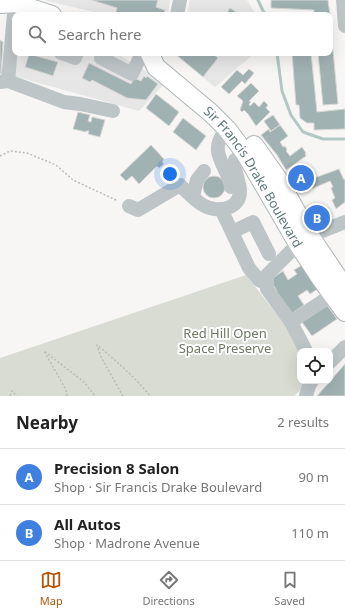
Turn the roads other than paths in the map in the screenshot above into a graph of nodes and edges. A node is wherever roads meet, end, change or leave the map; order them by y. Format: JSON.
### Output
{"nodes":[{"id":1,"x":180,"y":0,"type":"edge"},
{"id":2,"x":343,"y":0,"type":"edge"},
{"id":3,"x":9,"y":3,"type":"edge"},
{"id":4,"x":37,"y":12,"type":"edge"},
{"id":5,"x":178,"y":12,"type":"edge"},
{"id":6,"x":345,"y":26,"type":"edge"},
{"id":7,"x":101,"y":56,"type":"edge"},
{"id":8,"x":145,"y":56,"type":"edge"},
{"id":9,"x":149,"y":56,"type":"edge"},
{"id":10,"x":157,"y":56,"type":"edge"},
{"id":11,"x":4,"y":81,"type":"edge"},
{"id":12,"x":113,"y":111,"type":"dead end"},
{"id":13,"x":227,"y":129,"type":"junction"},
{"id":14,"x":245,"y":153,"type":"junction"},
{"id":15,"x":204,"y":171,"type":"dead end"},
{"id":16,"x":193,"y":196,"type":"junction"},
{"id":17,"x":129,"y":206,"type":"road end"},
{"id":18,"x":221,"y":209,"type":"junction"},
{"id":19,"x":345,"y":222,"type":"edge"},
{"id":20,"x":232,"y":232,"type":"junction"},
{"id":21,"x":304,"y":240,"type":"junction"},
{"id":22,"x":269,"y":254,"type":"dead end"},
{"id":23,"x":267,"y":284,"type":"junction"},
{"id":24,"x":339,"y":292,"type":"edge"},
{"id":25,"x":345,"y":312,"type":"edge"},
{"id":26,"x":291,"y":322,"type":"junction"},
{"id":27,"x":345,"y":347,"type":"edge"},
{"id":28,"x":304,"y":348,"type":"edge"},
{"id":29,"x":333,"y":359,"type":"edge"},
{"id":30,"x":310,"y":384,"type":"edge"},
{"id":31,"x":306,"y":396,"type":"edge"}],
"edges":[{"from":1,"to":5,"type":"street"},
{"from":2,"to":6,"type":"street"},
{"from":3,"to":4,"type":"main road"},
{"from":3,"to":11,"type":"street"},
{"from":7,"to":8,"type":"street"},
{"from":9,"to":13,"type":"main road","name":"Sir Francis Drake Boulevard"},
{"from":10,"to":21,"type":"main road","name":"Sir Francis Drake Boulevard"},
{"from":11,"to":12,"type":"street"},
{"from":13,"to":14,"type":"main road","name":"Sir Francis Drake Boulevard"},
{"from":13,"to":18,"type":"street"},
{"from":14,"to":18,"type":"street"},
{"from":14,"to":21,"type":"main road","name":"Sir Francis Drake Boulevard"},
{"from":15,"to":16,"type":"street"},
{"from":16,"to":17,"type":"street"},
{"from":16,"to":18,"type":"street"},
{"from":18,"to":20,"type":"street"},
{"from":19,"to":21,"type":"street"},
{"from":20,"to":22,"type":"street"},
{"from":20,"to":23,"type":"street"},
{"from":21,"to":23,"type":"street"},
{"from":21,"to":24,"type":"main road","name":"Sir Francis Drake Boulevard"},
{"from":23,"to":26,"type":"street"},
{"from":24,"to":25,"type":"main road","name":"Sir Francis Drake Boulevard"},
{"from":24,"to":26,"type":"street"},
{"from":26,"to":28,"type":"street"},
{"from":27,"to":29,"type":"street"},
{"from":30,"to":31,"type":"street"}]}
